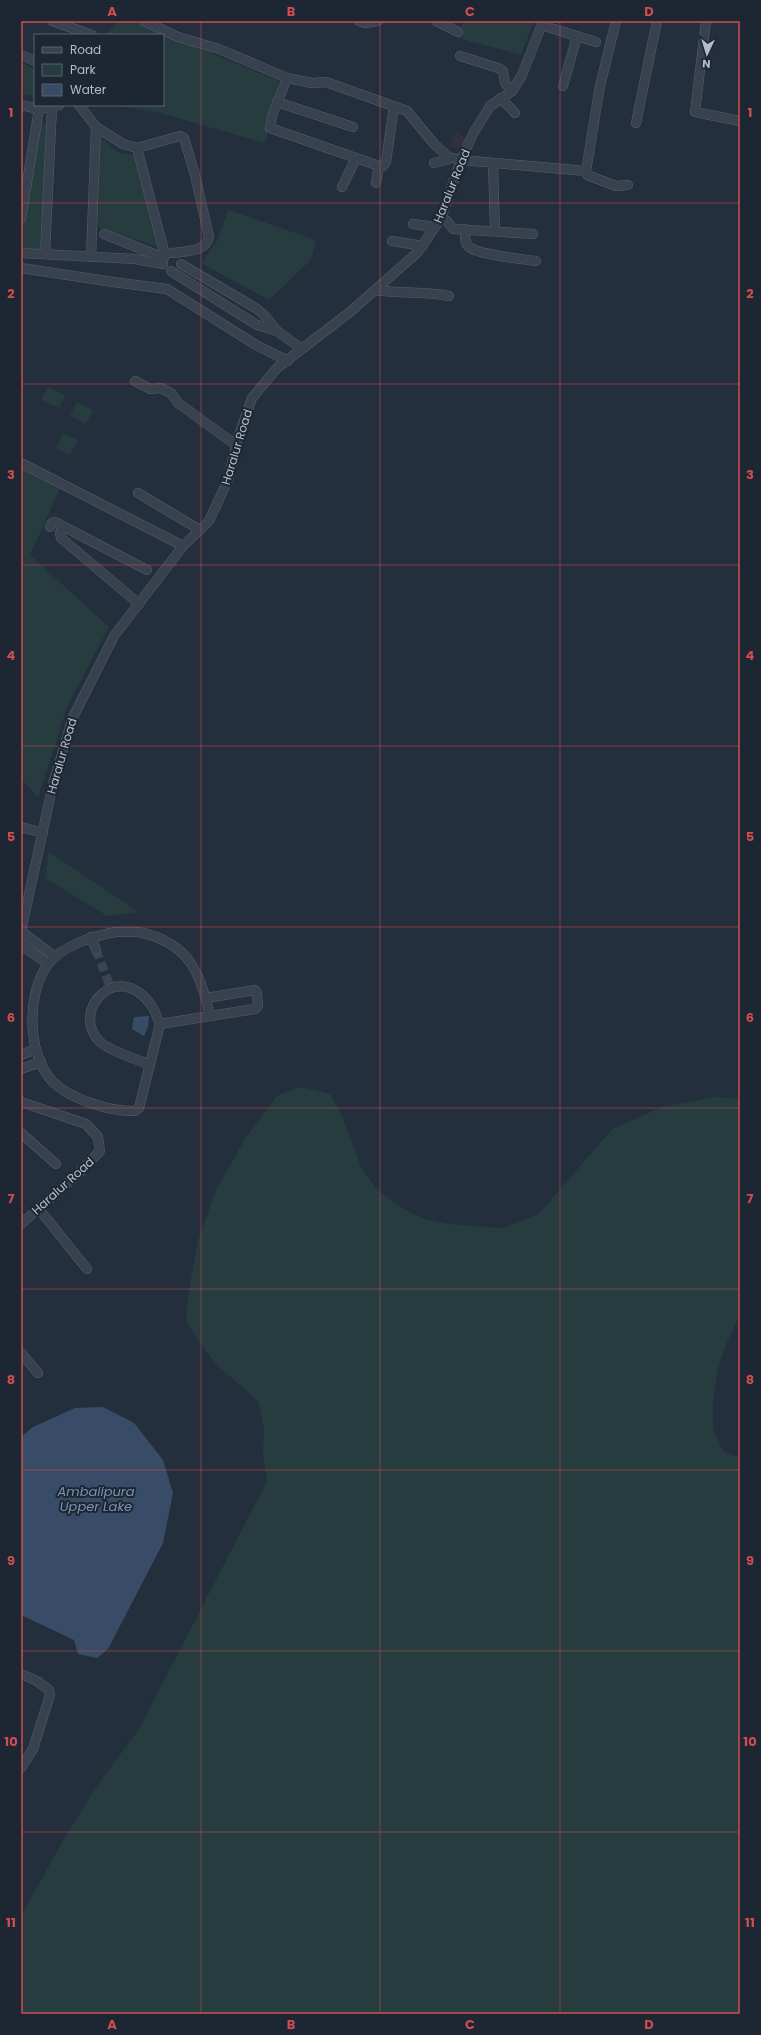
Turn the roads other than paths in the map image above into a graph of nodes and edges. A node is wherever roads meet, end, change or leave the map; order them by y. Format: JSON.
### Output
{"nodes":[{"id":1,"x":52,"y":21,"type":"edge"},
{"id":2,"x":144,"y":21,"type":"edge"},
{"id":3,"x":359,"y":21,"type":"edge"},
{"id":4,"x":378,"y":21,"type":"edge"},
{"id":5,"x":436,"y":21,"type":"edge"},
{"id":6,"x":616,"y":21,"type":"edge"},
{"id":7,"x":657,"y":21,"type":"edge"},
{"id":8,"x":706,"y":21,"type":"edge"},
{"id":9,"x":542,"y":23,"type":"edge"},
{"id":10,"x":458,"y":32,"type":"dead end"},
{"id":11,"x":89,"y":34,"type":"edge"},
{"id":12,"x":577,"y":36,"type":"junction"},
{"id":13,"x":596,"y":42,"type":"dead end"},
{"id":14,"x":21,"y":55,"type":"edge"},
{"id":15,"x":460,"y":56,"type":"dead end"},
{"id":16,"x":34,"y":61,"type":"edge"},
{"id":17,"x":287,"y":78,"type":"junction"},
{"id":18,"x":563,"y":86,"type":"dead end"},
{"id":19,"x":512,"y":91,"type":"junction"},
{"id":20,"x":502,"y":98,"type":"junction"},
{"id":21,"x":277,"y":102,"type":"junction"},
{"id":22,"x":21,"y":105,"type":"edge"},
{"id":23,"x":55,"y":106,"type":"edge"},
{"id":24,"x":80,"y":106,"type":"edge"},
{"id":25,"x":394,"y":106,"type":"junction"},
{"id":26,"x":39,"y":109,"type":"junction"},
{"id":27,"x":515,"y":113,"type":"dead end"},
{"id":28,"x":740,"y":121,"type":"edge"},
{"id":29,"x":636,"y":123,"type":"dead end"},
{"id":30,"x":96,"y":127,"type":"junction"},
{"id":31,"x":353,"y":127,"type":"dead end"},
{"id":32,"x":137,"y":148,"type":"junction"},
{"id":33,"x":356,"y":158,"type":"junction"},
{"id":34,"x":449,"y":158,"type":"junction"},
{"id":35,"x":461,"y":160,"type":"junction"},
{"id":36,"x":434,"y":163,"type":"dead end"},
{"id":37,"x":493,"y":163,"type":"junction"},
{"id":38,"x":379,"y":166,"type":"junction"},
{"id":39,"x":586,"y":171,"type":"junction"},
{"id":40,"x":376,"y":183,"type":"dead end"},
{"id":41,"x":628,"y":185,"type":"dead end"},
{"id":42,"x":342,"y":187,"type":"dead end"},
{"id":43,"x":442,"y":218,"type":"junction"},
{"id":44,"x":21,"y":219,"type":"edge"},
{"id":45,"x":414,"y":224,"type":"dead end"},
{"id":46,"x":435,"y":227,"type":"junction"},
{"id":47,"x":465,"y":229,"type":"junction"},
{"id":48,"x":495,"y":231,"type":"junction"},
{"id":49,"x":104,"y":234,"type":"dead end"},
{"id":50,"x":533,"y":234,"type":"dead end"},
{"id":51,"x":392,"y":241,"type":"dead end"},
{"id":52,"x":423,"y":246,"type":"junction"},
{"id":53,"x":21,"y":253,"type":"edge"},
{"id":54,"x":45,"y":254,"type":"junction"},
{"id":55,"x":90,"y":257,"type":"junction"},
{"id":56,"x":166,"y":258,"type":"junction"},
{"id":57,"x":536,"y":261,"type":"dead end"},
{"id":58,"x":181,"y":264,"type":"junction"},
{"id":59,"x":21,"y":268,"type":"edge"},
{"id":60,"x":171,"y":271,"type":"junction"},
{"id":61,"x":375,"y":290,"type":"junction"},
{"id":62,"x":449,"y":296,"type":"dead end"},
{"id":63,"x":277,"y":332,"type":"junction"},
{"id":64,"x":302,"y":350,"type":"junction"},
{"id":65,"x":288,"y":361,"type":"junction"},
{"id":66,"x":135,"y":381,"type":"dead end"},
{"id":67,"x":236,"y":445,"type":"junction"},
{"id":68,"x":21,"y":464,"type":"edge"},
{"id":69,"x":138,"y":493,"type":"dead end"},
{"id":70,"x":63,"y":526,"type":"junction"},
{"id":71,"x":50,"y":527,"type":"dead end"},
{"id":72,"x":200,"y":530,"type":"junction"},
{"id":73,"x":184,"y":546,"type":"junction"},
{"id":74,"x":147,"y":570,"type":"dead end"},
{"id":75,"x":139,"y":604,"type":"junction"},
{"id":76,"x":21,"y":827,"type":"edge"},
{"id":77,"x":42,"y":832,"type":"junction"},
{"id":78,"x":25,"y":897,"type":"edge"},
{"id":79,"x":21,"y":931,"type":"edge"},
{"id":80,"x":91,"y":937,"type":"junction"},
{"id":81,"x":21,"y":945,"type":"edge"},
{"id":82,"x":96,"y":950,"type":"tunnel mouth"},
{"id":83,"x":55,"y":957,"type":"junction"},
{"id":84,"x":48,"y":964,"type":"junction"},
{"id":85,"x":206,"y":998,"type":"junction"},
{"id":86,"x":210,"y":1016,"type":"junction"},
{"id":87,"x":160,"y":1024,"type":"junction"},
{"id":88,"x":36,"y":1049,"type":"junction"},
{"id":89,"x":21,"y":1055,"type":"edge"},
{"id":90,"x":41,"y":1062,"type":"junction"},
{"id":91,"x":150,"y":1065,"type":"junction"},
{"id":92,"x":21,"y":1069,"type":"edge"},
{"id":93,"x":21,"y":1102,"type":"edge"},
{"id":94,"x":21,"y":1133,"type":"edge"},
{"id":95,"x":56,"y":1164,"type":"dead end"},
{"id":96,"x":38,"y":1208,"type":"junction"},
{"id":97,"x":21,"y":1224,"type":"edge"},
{"id":98,"x":87,"y":1270,"type":"dead end"},
{"id":99,"x":21,"y":1353,"type":"edge"},
{"id":100,"x":38,"y":1373,"type":"dead end"},
{"id":101,"x":21,"y":1674,"type":"edge"},
{"id":102,"x":21,"y":1768,"type":"edge"}],
"edges":[{"from":1,"to":11,"type":"street"},
{"from":2,"to":17,"type":"street"},
{"from":3,"to":4,"type":"street"},
{"from":5,"to":10,"type":"street"},
{"from":6,"to":39,"type":"street"},
{"from":7,"to":29,"type":"street"},
{"from":8,"to":28,"type":"street"},
{"from":9,"to":12,"type":"street"},
{"from":9,"to":19,"type":"street","name":"Haralur Road"},
{"from":12,"to":13,"type":"street"},
{"from":12,"to":18,"type":"street"},
{"from":14,"to":16,"type":"street"},
{"from":15,"to":19,"type":"street"},
{"from":17,"to":21,"type":"street"},
{"from":17,"to":25,"type":"street"},
{"from":19,"to":20,"type":"street","name":"Haralur Road"},
{"from":20,"to":27,"type":"street"},
{"from":20,"to":35,"type":"street","name":"Haralur Road"},
{"from":21,"to":31,"type":"street"},
{"from":21,"to":33,"type":"street"},
{"from":22,"to":26,"type":"street"},
{"from":23,"to":26,"type":"street"},
{"from":23,"to":54,"type":"street"},
{"from":24,"to":30,"type":"street"},
{"from":25,"to":34,"type":"street"},
{"from":25,"to":38,"type":"street"},
{"from":26,"to":44,"type":"street"},
{"from":30,"to":32,"type":"street"},
{"from":30,"to":55,"type":"street"},
{"from":32,"to":56,"type":"street"},
{"from":32,"to":56,"type":"street"},
{"from":33,"to":38,"type":"street"},
{"from":33,"to":42,"type":"street"},
{"from":34,"to":35,"type":"street"},
{"from":34,"to":36,"type":"street"},
{"from":35,"to":37,"type":"street"},
{"from":35,"to":43,"type":"street","name":"Haralur Road"},
{"from":37,"to":39,"type":"street"},
{"from":37,"to":48,"type":"street"},
{"from":38,"to":40,"type":"street"},
{"from":39,"to":41,"type":"street"},
{"from":43,"to":46,"type":"street","name":"Haralur Road"},
{"from":43,"to":47,"type":"street"},
{"from":45,"to":46,"type":"street"},
{"from":46,"to":52,"type":"street","name":"Haralur Road"},
{"from":47,"to":48,"type":"street"},
{"from":47,"to":57,"type":"street"},
{"from":48,"to":50,"type":"street"},
{"from":49,"to":56,"type":"street"},
{"from":51,"to":52,"type":"street"},
{"from":52,"to":61,"type":"street","name":"Haralur Road"},
{"from":53,"to":54,"type":"street"},
{"from":54,"to":55,"type":"street"},
{"from":55,"to":56,"type":"street"},
{"from":56,"to":58,"type":"street"},
{"from":56,"to":60,"type":"street"},
{"from":58,"to":60,"type":"street"},
{"from":58,"to":63,"type":"street"},
{"from":59,"to":65,"type":"street"},
{"from":60,"to":63,"type":"street"},
{"from":61,"to":62,"type":"street"},
{"from":61,"to":64,"type":"street","name":"Haralur Road"},
{"from":63,"to":64,"type":"street"},
{"from":64,"to":65,"type":"street","name":"Haralur Road"},
{"from":65,"to":67,"type":"street","name":"Haralur Road"},
{"from":66,"to":67,"type":"street"},
{"from":67,"to":72,"type":"street","name":"Haralur Road"},
{"from":68,"to":73,"type":"street"},
{"from":69,"to":72,"type":"street"},
{"from":70,"to":71,"type":"street"},
{"from":70,"to":74,"type":"street"},
{"from":70,"to":75,"type":"street"},
{"from":72,"to":73,"type":"street","name":"Haralur Road"},
{"from":73,"to":75,"type":"street","name":"Haralur Road"},
{"from":75,"to":77,"type":"street","name":"Haralur Road"},
{"from":76,"to":77,"type":"street"},
{"from":77,"to":78,"type":"street","name":"Haralur Road"},
{"from":78,"to":79,"type":"street","name":"Haralur Road"},
{"from":79,"to":83,"type":"street"},
{"from":80,"to":82,"type":"street"},
{"from":80,"to":83,"type":"street"},
{"from":80,"to":85,"type":"street"},
{"from":81,"to":84,"type":"street"},
{"from":83,"to":84,"type":"street"},
{"from":84,"to":88,"type":"street"},
{"from":85,"to":86,"type":"street"},
{"from":85,"to":86,"type":"street"},
{"from":86,"to":87,"type":"street"},
{"from":87,"to":91,"type":"street"},
{"from":87,"to":91,"type":"street"},
{"from":88,"to":89,"type":"street"},
{"from":88,"to":90,"type":"street"},
{"from":90,"to":91,"type":"street"},
{"from":90,"to":92,"type":"street"},
{"from":93,"to":96,"type":"street","name":"Haralur Road"},
{"from":94,"to":95,"type":"street"},
{"from":96,"to":97,"type":"street","name":"Haralur Road"},
{"from":96,"to":98,"type":"street"},
{"from":99,"to":100,"type":"street"},
{"from":101,"to":102,"type":"street"}]}
